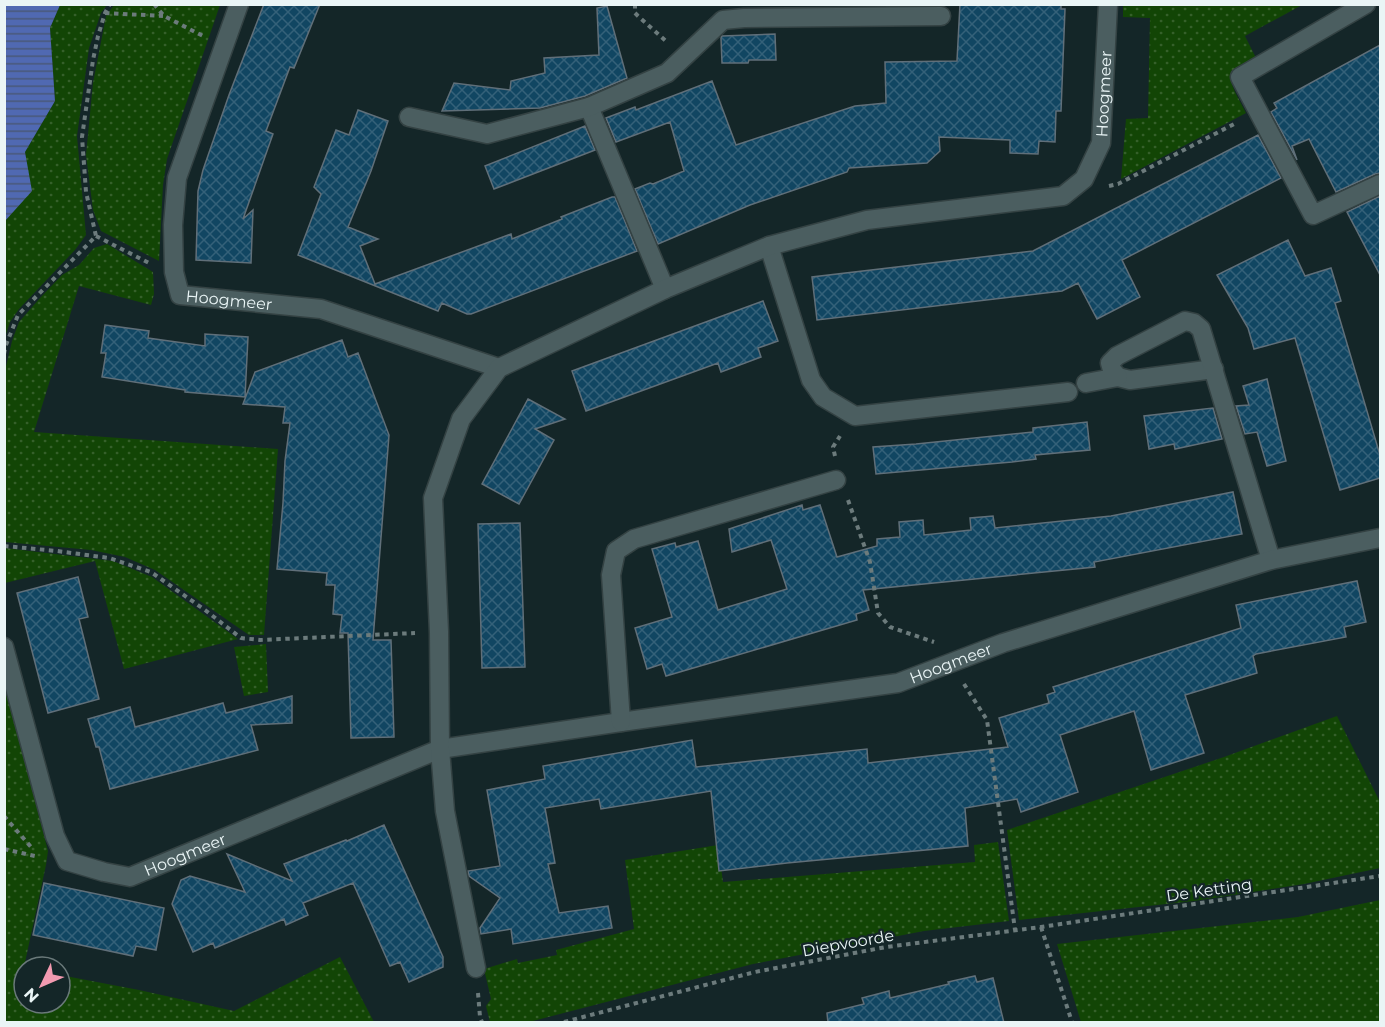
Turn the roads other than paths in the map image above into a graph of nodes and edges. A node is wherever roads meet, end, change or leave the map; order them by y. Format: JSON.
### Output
{"nodes":[{"id":1,"x":239,"y":4,"type":"edge"},
{"id":2,"x":1108,"y":4,"type":"edge"},
{"id":3,"x":1366,"y":4,"type":"edge"},
{"id":4,"x":941,"y":16,"type":"dead end"},
{"id":5,"x":589,"y":107,"type":"junction"},
{"id":6,"x":409,"y":117,"type":"dead end"},
{"id":7,"x":1380,"y":184,"type":"edge"},
{"id":8,"x":769,"y":246,"type":"junction"},
{"id":9,"x":665,"y":289,"type":"junction"},
{"id":10,"x":498,"y":368,"type":"junction"},
{"id":11,"x":1214,"y":369,"type":"junction"},
{"id":12,"x":1118,"y":377,"type":"junction"},
{"id":13,"x":1086,"y":383,"type":"dead end"},
{"id":14,"x":1068,"y":392,"type":"dead end"},
{"id":15,"x":836,"y":480,"type":"dead end"},
{"id":16,"x":1380,"y":538,"type":"edge"},
{"id":17,"x":1271,"y":560,"type":"junction"},
{"id":18,"x":4,"y":647,"type":"edge"},
{"id":19,"x":621,"y":722,"type":"junction"},
{"id":20,"x":440,"y":749,"type":"junction"},
{"id":21,"x":476,"y":968,"type":"road end"}],
"edges":[{"from":1,"to":10,"type":"street","name":"Hoogmeer"},
{"from":2,"to":8,"type":"street","name":"Hoogmeer"},
{"from":3,"to":7,"type":"street"},
{"from":4,"to":5,"type":"street"},
{"from":5,"to":6,"type":"street"},
{"from":5,"to":9,"type":"street"},
{"from":8,"to":9,"type":"street","name":"Hoogmeer"},
{"from":8,"to":14,"type":"street"},
{"from":9,"to":10,"type":"street","name":"Hoogmeer"},
{"from":10,"to":20,"type":"street","name":"Hoogmeer"},
{"from":11,"to":12,"type":"street"},
{"from":11,"to":12,"type":"street"},
{"from":11,"to":17,"type":"street"},
{"from":12,"to":13,"type":"street"},
{"from":15,"to":19,"type":"street"},
{"from":16,"to":17,"type":"street","name":"Hoogmeer"},
{"from":17,"to":19,"type":"street","name":"Hoogmeer"},
{"from":18,"to":20,"type":"street","name":"Hoogmeer"},
{"from":19,"to":20,"type":"street","name":"Hoogmeer"},
{"from":20,"to":21,"type":"street","name":"Hoogmeer"}]}
